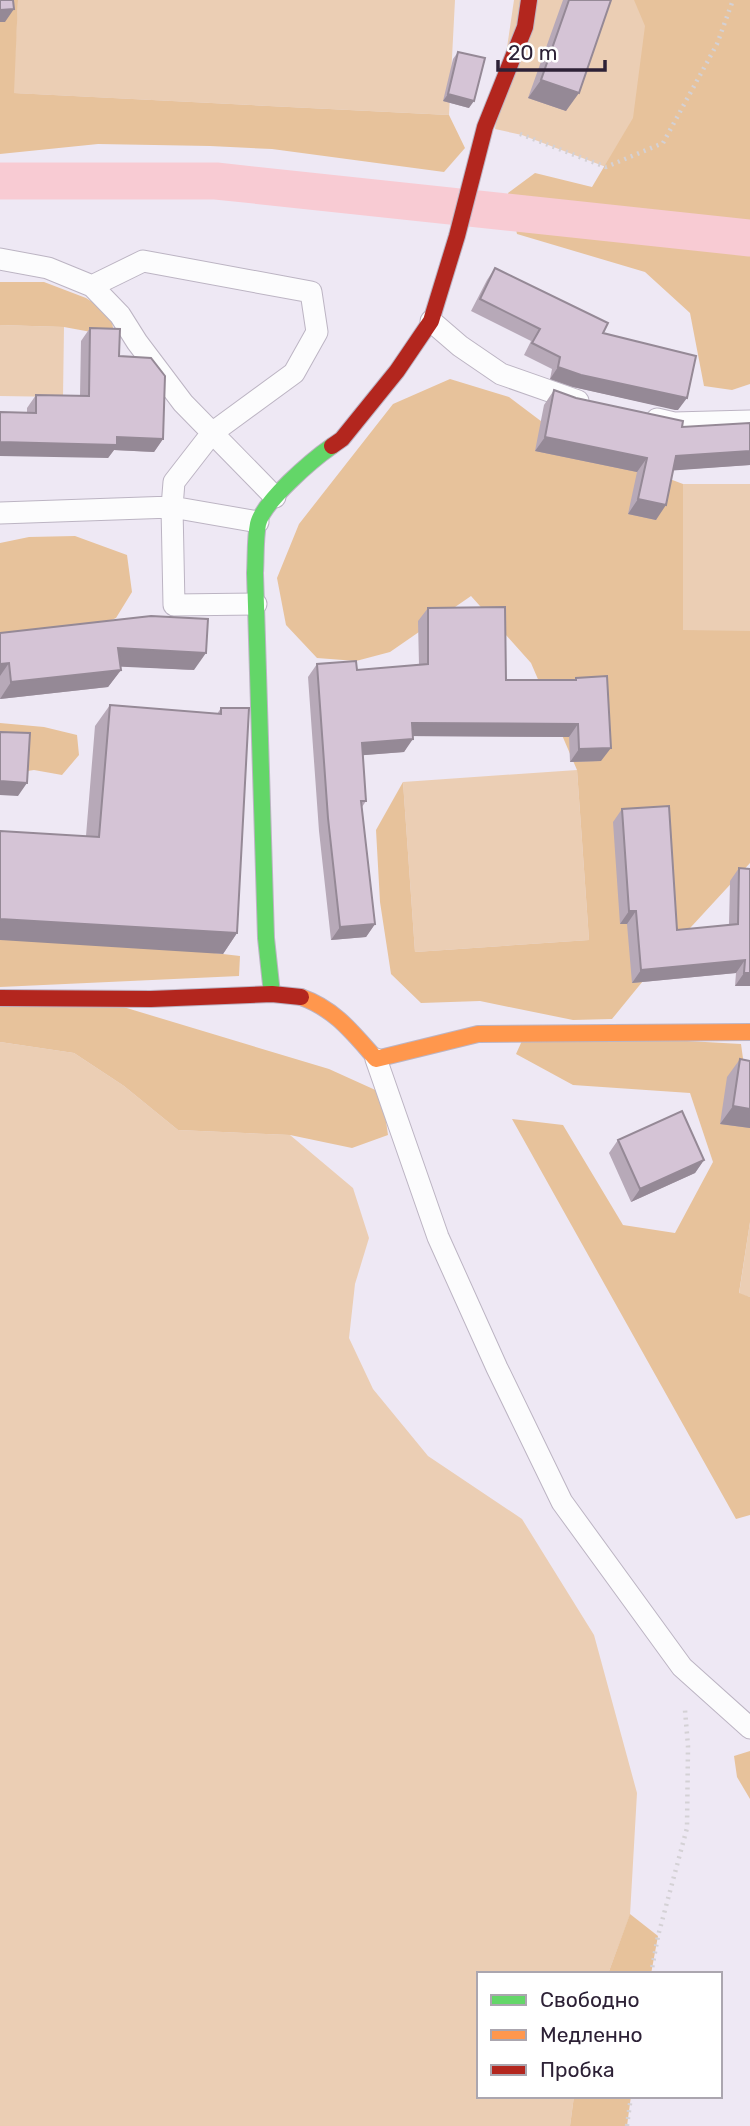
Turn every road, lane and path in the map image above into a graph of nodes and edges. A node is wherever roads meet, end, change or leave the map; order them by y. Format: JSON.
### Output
{"nodes":[{"id":1,"x":529,"y":0,"type":"edge"},
{"id":2,"x":733,"y":0,"type":"edge"},
{"id":3,"x":485,"y":127,"type":"junction"},
{"id":4,"x":0,"y":259,"type":"edge"},
{"id":5,"x":92,"y":286,"type":"junction"},
{"id":6,"x":431,"y":321,"type":"junction"},
{"id":7,"x":596,"y":405,"type":"edge"},
{"id":8,"x":635,"y":414,"type":"edge"},
{"id":9,"x":750,"y":421,"type":"edge"},
{"id":10,"x":212,"y":433,"type":"junction"},
{"id":11,"x":275,"y":497,"type":"junction"},
{"id":12,"x":172,"y":508,"type":"junction"},
{"id":13,"x":0,"y":513,"type":"edge"},
{"id":14,"x":258,"y":522,"type":"junction"},
{"id":15,"x":256,"y":604,"type":"junction"},
{"id":16,"x":272,"y":994,"type":"junction"},
{"id":17,"x":0,"y":998,"type":"edge"},
{"id":18,"x":750,"y":1032,"type":"edge"},
{"id":19,"x":376,"y":1059,"type":"junction"},
{"id":20,"x":682,"y":1667,"type":"junction"},
{"id":21,"x":750,"y":1728,"type":"edge"},
{"id":22,"x":651,"y":1972,"type":"edge"},
{"id":23,"x":631,"y":2098,"type":"edge"},
{"id":24,"x":627,"y":2126,"type":"edge"}],
"edges":[{"from":1,"to":3,"type":"street"},
{"from":2,"to":3,"type":"path"},
{"from":3,"to":6,"type":"street"},
{"from":4,"to":5,"type":"lane"},
{"from":5,"to":10,"type":"lane"},
{"from":5,"to":10,"type":"lane"},
{"from":6,"to":7,"type":"lane"},
{"from":6,"to":11,"type":"street"},
{"from":8,"to":9,"type":"lane"},
{"from":10,"to":11,"type":"lane"},
{"from":10,"to":12,"type":"lane"},
{"from":11,"to":14,"type":"street"},
{"from":12,"to":13,"type":"lane"},
{"from":12,"to":14,"type":"lane"},
{"from":12,"to":15,"type":"lane"},
{"from":14,"to":15,"type":"street"},
{"from":15,"to":16,"type":"street"},
{"from":16,"to":17,"type":"street"},
{"from":16,"to":19,"type":"street"},
{"from":18,"to":19,"type":"street"},
{"from":19,"to":20,"type":"lane"},
{"from":20,"to":21,"type":"lane"},
{"from":20,"to":22,"type":"path"},
{"from":23,"to":24,"type":"path"}]}
